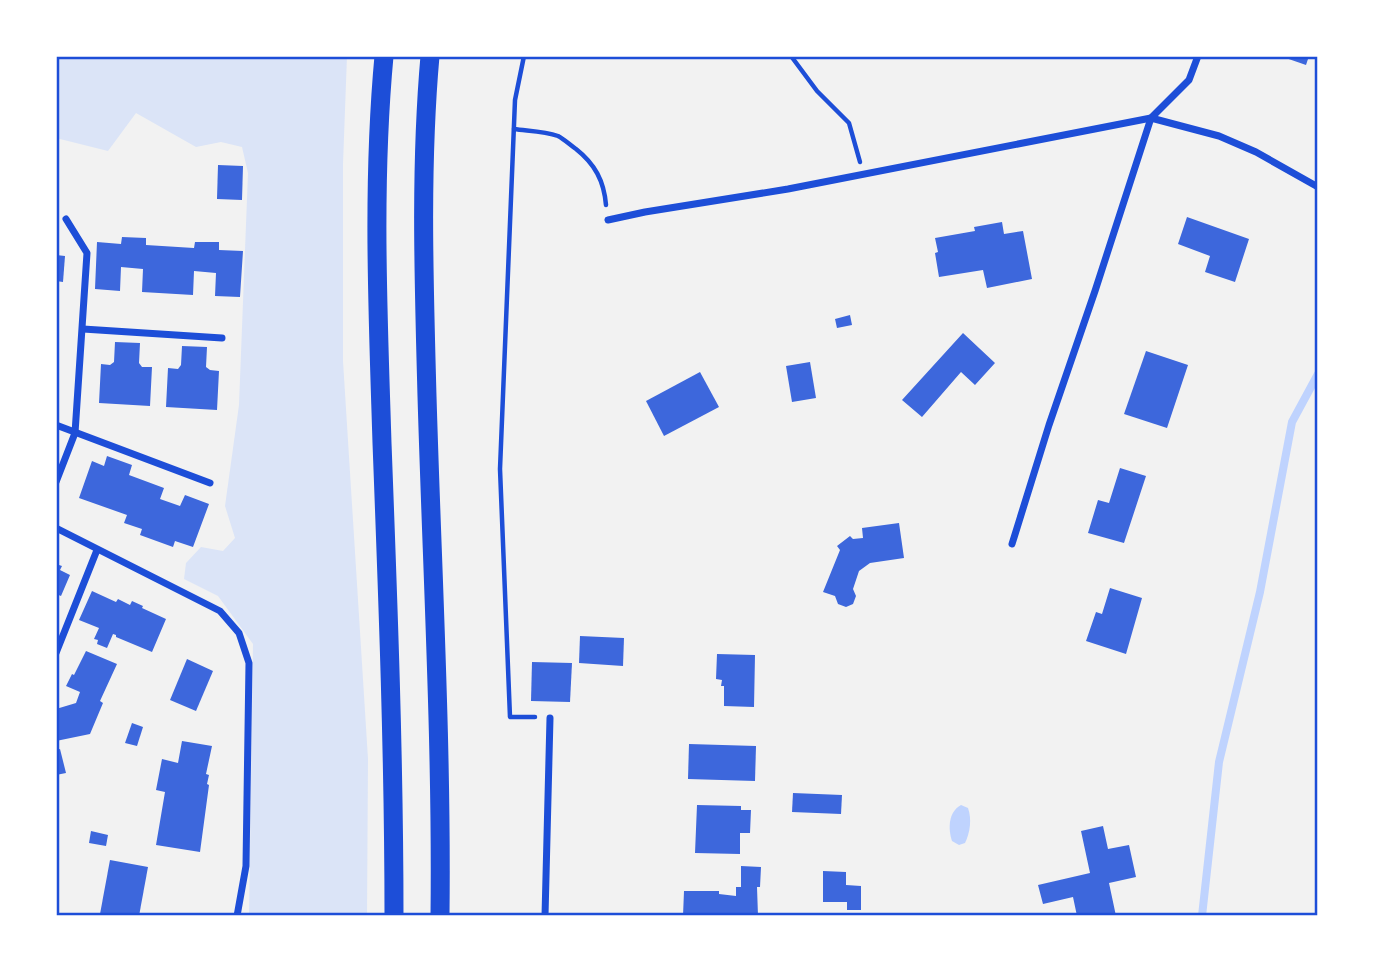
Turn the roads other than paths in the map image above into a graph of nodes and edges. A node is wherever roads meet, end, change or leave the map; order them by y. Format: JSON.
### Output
{"nodes":[{"id":1,"x":384,"y":56,"type":"edge"},
{"id":2,"x":430,"y":56,"type":"edge"},
{"id":3,"x":1198,"y":56,"type":"edge"},
{"id":4,"x":1151,"y":118,"type":"junction"},
{"id":5,"x":1318,"y":187,"type":"edge"},
{"id":6,"x":66,"y":219,"type":"dead end"},
{"id":7,"x":607,"y":220,"type":"road end"},
{"id":8,"x":83,"y":330,"type":"junction"},
{"id":9,"x":222,"y":338,"type":"dead end"},
{"id":10,"x":56,"y":425,"type":"edge"},
{"id":11,"x":75,"y":433,"type":"junction"},
{"id":12,"x":56,"y":482,"type":"edge"},
{"id":13,"x":211,"y":483,"type":"dead end"},
{"id":14,"x":56,"y":528,"type":"edge"},
{"id":15,"x":1012,"y":544,"type":"dead end"},
{"id":16,"x":97,"y":550,"type":"junction"},
{"id":17,"x":56,"y":653,"type":"edge"},
{"id":18,"x":550,"y":718,"type":"road end"},
{"id":19,"x":237,"y":916,"type":"edge"},
{"id":20,"x":394,"y":916,"type":"edge"},
{"id":21,"x":440,"y":916,"type":"edge"},
{"id":22,"x":545,"y":916,"type":"edge"}],
"edges":[{"from":1,"to":20,"type":"highway"},
{"from":2,"to":21,"type":"highway"},
{"from":3,"to":4,"type":"street"},
{"from":4,"to":5,"type":"street"},
{"from":4,"to":7,"type":"street"},
{"from":4,"to":15,"type":"street"},
{"from":6,"to":8,"type":"street"},
{"from":8,"to":9,"type":"street"},
{"from":8,"to":11,"type":"street"},
{"from":10,"to":11,"type":"street"},
{"from":11,"to":12,"type":"street"},
{"from":11,"to":13,"type":"street"},
{"from":14,"to":16,"type":"street"},
{"from":16,"to":17,"type":"street"},
{"from":16,"to":19,"type":"street"},
{"from":18,"to":22,"type":"street"}]}
